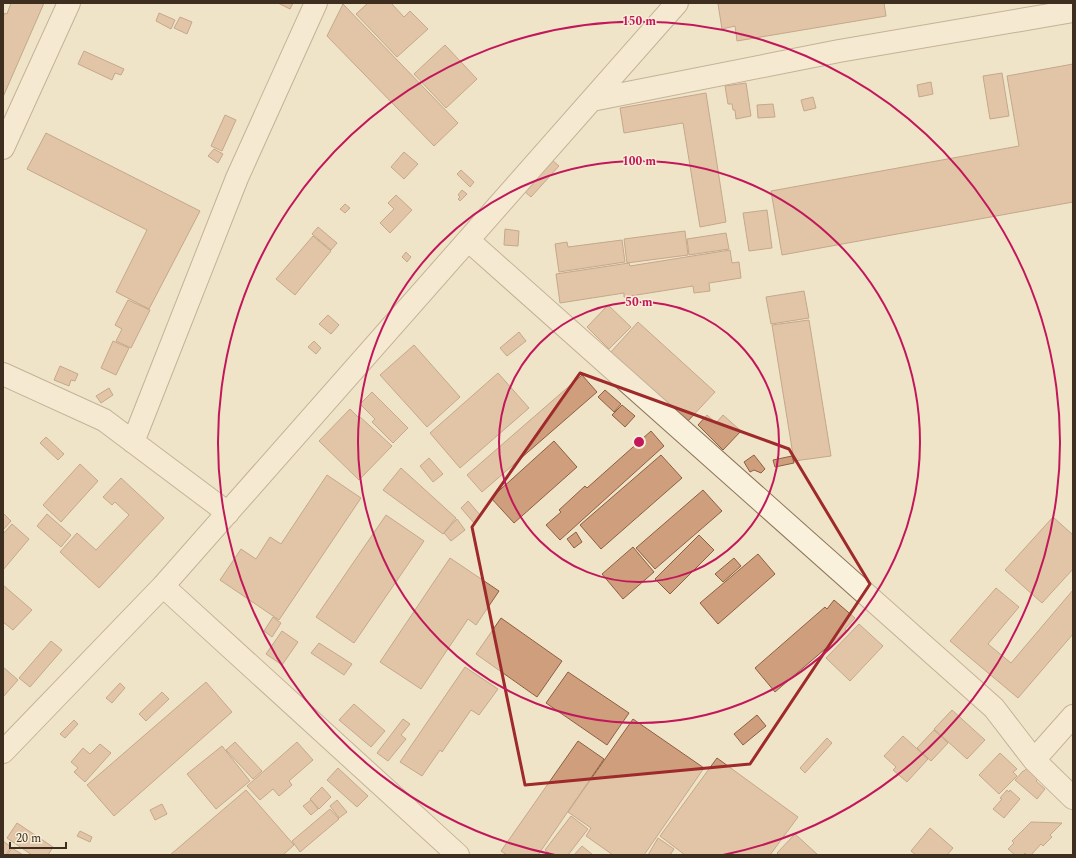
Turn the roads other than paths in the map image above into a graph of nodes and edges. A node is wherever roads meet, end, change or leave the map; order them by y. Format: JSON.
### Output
{"nodes":[{"id":1,"x":69,"y":3,"type":"edge"},
{"id":2,"x":316,"y":3,"type":"edge"},
{"id":3,"x":677,"y":3,"type":"edge"},
{"id":4,"x":1073,"y":11,"type":"edge"},
{"id":5,"x":592,"y":100,"type":"junction"},
{"id":6,"x":3,"y":148,"type":"edge"},
{"id":7,"x":468,"y":240,"type":"junction"},
{"id":8,"x":3,"y":374,"type":"edge"},
{"id":9,"x":133,"y":442,"type":"junction"},
{"id":10,"x":228,"y":513,"type":"junction"},
{"id":11,"x":163,"y":586,"type":"junction"},
{"id":12,"x":1073,"y":716,"type":"edge"},
{"id":13,"x":3,"y":752,"type":"edge"},
{"id":14,"x":1034,"y":760,"type":"junction"},
{"id":15,"x":1073,"y":798,"type":"edge"},
{"id":16,"x":458,"y":855,"type":"edge"}],
"edges":[{"from":1,"to":6,"type":"street"},
{"from":2,"to":9,"type":"street"},
{"from":3,"to":5,"type":"street"},
{"from":4,"to":5,"type":"street"},
{"from":5,"to":7,"type":"street"},
{"from":7,"to":10,"type":"street"},
{"from":7,"to":14,"type":"street"},
{"from":8,"to":9,"type":"street"},
{"from":9,"to":10,"type":"street"},
{"from":10,"to":11,"type":"street"},
{"from":11,"to":13,"type":"street"},
{"from":11,"to":16,"type":"street"},
{"from":12,"to":14,"type":"street"},
{"from":14,"to":15,"type":"street"}]}
